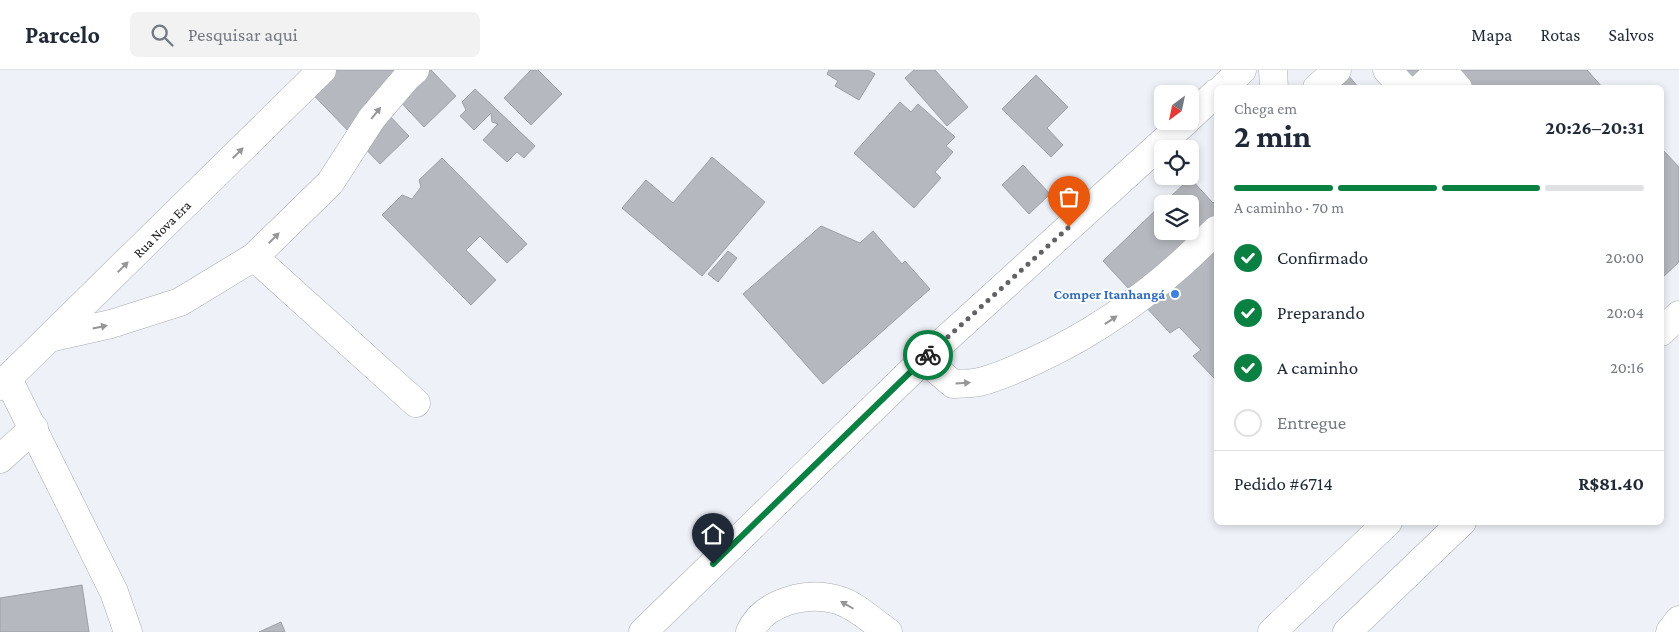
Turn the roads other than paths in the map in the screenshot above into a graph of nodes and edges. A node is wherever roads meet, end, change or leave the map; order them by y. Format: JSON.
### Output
{"nodes":[{"id":1,"x":322,"y":70,"type":"edge"},
{"id":2,"x":415,"y":70,"type":"edge"},
{"id":3,"x":1242,"y":70,"type":"edge"},
{"id":4,"x":1273,"y":70,"type":"edge"},
{"id":5,"x":1337,"y":70,"type":"edge"},
{"id":6,"x":1387,"y":70,"type":"edge"},
{"id":7,"x":1441,"y":70,"type":"edge"},
{"id":8,"x":1226,"y":85,"type":"edge"},
{"id":9,"x":1274,"y":85,"type":"edge"},
{"id":10,"x":1320,"y":85,"type":"edge"},
{"id":11,"x":1401,"y":85,"type":"edge"},
{"id":12,"x":1424,"y":85,"type":"edge"},
{"id":13,"x":1455,"y":85,"type":"edge"},
{"id":14,"x":1214,"y":95,"type":"edge"},
{"id":15,"x":1199,"y":109,"type":"edge"},
{"id":16,"x":1176,"y":130,"type":"edge"},
{"id":17,"x":1214,"y":232,"type":"edge"},
{"id":18,"x":254,"y":257,"type":"junction"},
{"id":19,"x":1679,"y":315,"type":"edge"},
{"id":20,"x":1664,"y":329,"type":"edge"},
{"id":21,"x":53,"y":337,"type":"junction"},
{"id":22,"x":924,"y":359,"type":"junction"},
{"id":23,"x":4,"y":383,"type":"edge"},
{"id":24,"x":416,"y":403,"type":"dead end"},
{"id":25,"x":34,"y":428,"type":"junction"},
{"id":26,"x":0,"y":459,"type":"edge"},
{"id":27,"x":1385,"y":525,"type":"edge"},
{"id":28,"x":1459,"y":525,"type":"edge"},
{"id":29,"x":1679,"y":620,"type":"edge"},
{"id":30,"x":879,"y":629,"type":"edge"},
{"id":31,"x":128,"y":632,"type":"edge"},
{"id":32,"x":642,"y":632,"type":"edge"},
{"id":33,"x":750,"y":632,"type":"edge"},
{"id":34,"x":1272,"y":632,"type":"edge"},
{"id":35,"x":1347,"y":632,"type":"edge"},
{"id":36,"x":1670,"y":632,"type":"edge"}],
"edges":[{"from":21,"to":1,"type":"street","name":"Rua Nova Era","one_way":true},
{"from":18,"to":2,"type":"street","one_way":true},
{"from":3,"to":8,"type":"street"},
{"from":4,"to":9,"type":"street"},
{"from":5,"to":10,"type":"street"},
{"from":6,"to":11,"type":"street"},
{"from":7,"to":12,"type":"street"},
{"from":7,"to":13,"type":"street"},
{"from":14,"to":15,"type":"street"},
{"from":16,"to":22,"type":"street"},
{"from":22,"to":17,"type":"street","one_way":true},
{"from":21,"to":18,"type":"street","one_way":true},
{"from":18,"to":24,"type":"street"},
{"from":19,"to":20,"type":"street"},
{"from":21,"to":23,"type":"street","name":"Rua Nova Era"},
{"from":22,"to":32,"type":"street"},
{"from":23,"to":25,"type":"street"},
{"from":25,"to":26,"type":"street"},
{"from":25,"to":31,"type":"street"},
{"from":27,"to":34,"type":"street"},
{"from":28,"to":35,"type":"street"},
{"from":29,"to":36,"type":"street"},
{"from":30,"to":33,"type":"street","one_way":true}]}
